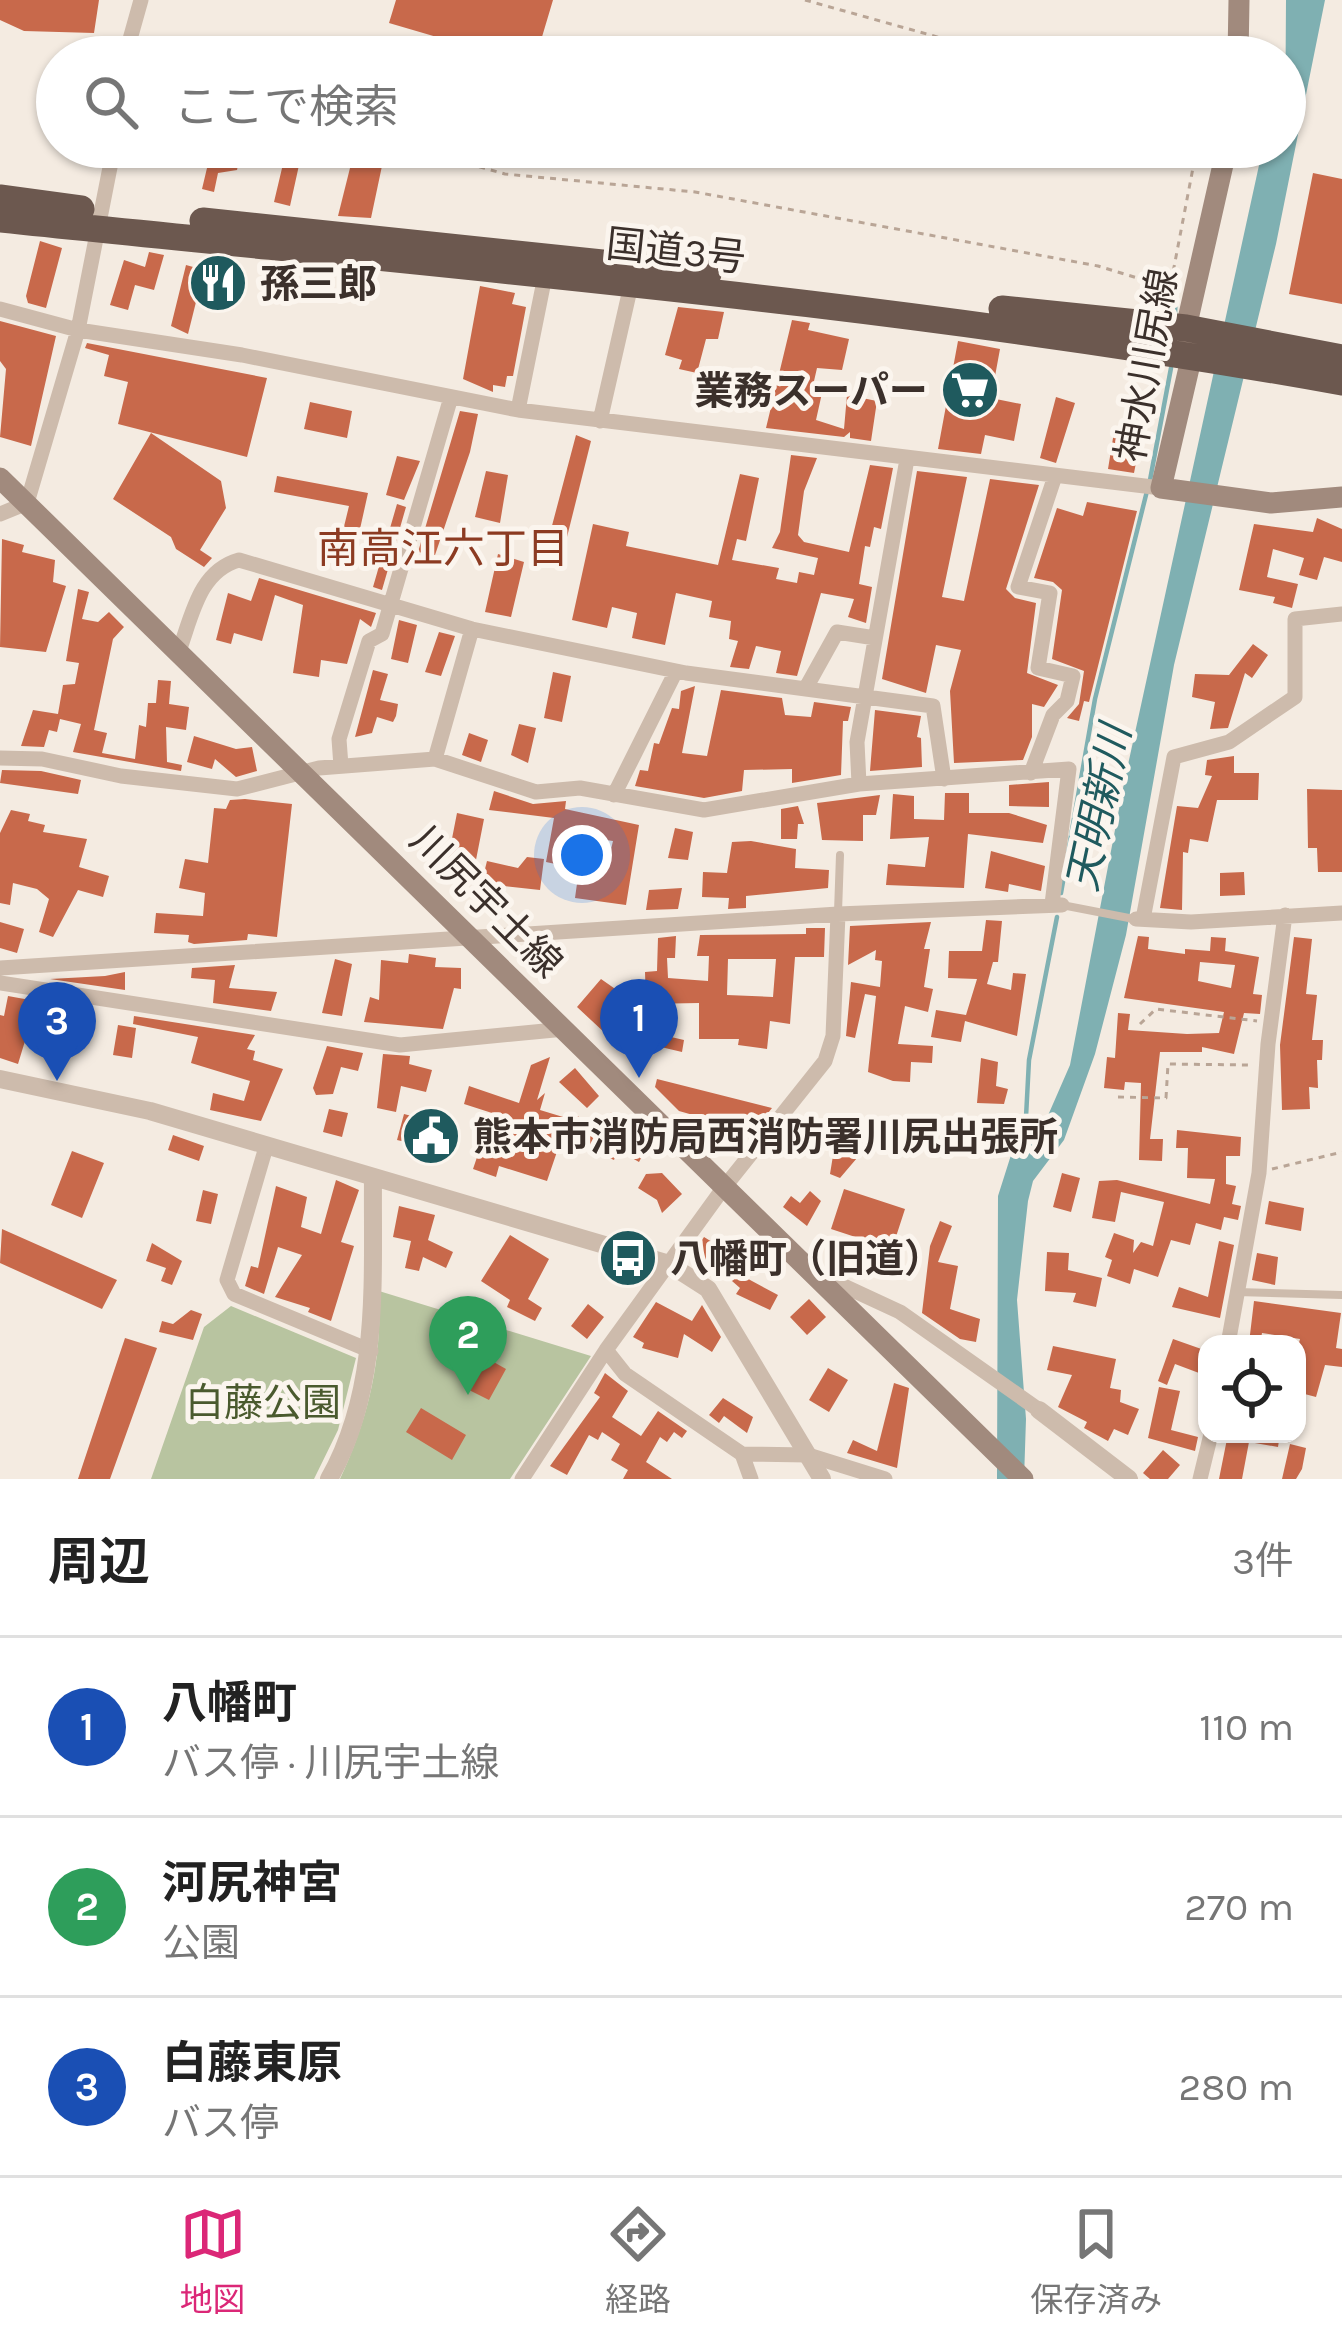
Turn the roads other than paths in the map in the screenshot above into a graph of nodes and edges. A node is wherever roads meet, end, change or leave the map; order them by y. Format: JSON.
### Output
{"nodes":[{"id":1,"x":142,"y":0,"type":"edge"},
{"id":2,"x":1239,"y":0,"type":"edge"},
{"id":3,"x":131,"y":36,"type":"edge"},
{"id":4,"x":1238,"y":36,"type":"edge"},
{"id":5,"x":111,"y":168,"type":"edge"},
{"id":6,"x":1223,"y":168,"type":"edge"},
{"id":7,"x":0,"y":199,"type":"edge"},
{"id":8,"x":0,"y":218,"type":"edge"},
{"id":9,"x":102,"y":220,"type":"junction"},
{"id":10,"x":547,"y":266,"type":"junction"},
{"id":11,"x":631,"y":285,"type":"junction"},
{"id":12,"x":0,"y":309,"type":"edge"},
{"id":13,"x":78,"y":330,"type":"junction"},
{"id":14,"x":1201,"y":344,"type":"junction"},
{"id":15,"x":1254,"y":353,"type":"junction"},
{"id":16,"x":1342,"y":358,"type":"edge"},
{"id":17,"x":1342,"y":382,"type":"edge"},
{"id":18,"x":451,"y":397,"type":"junction"},
{"id":19,"x":518,"y":410,"type":"junction"},
{"id":20,"x":600,"y":421,"type":"junction"},
{"id":21,"x":907,"y":459,"type":"junction"},
{"id":22,"x":1055,"y":476,"type":"junction"},
{"id":23,"x":0,"y":478,"type":"edge"},
{"id":24,"x":1172,"y":489,"type":"junction"},
{"id":25,"x":1342,"y":497,"type":"edge"},
{"id":26,"x":27,"y":503,"type":"junction"},
{"id":27,"x":0,"y":514,"type":"edge"},
{"id":28,"x":390,"y":601,"type":"junction"},
{"id":29,"x":1342,"y":614,"type":"edge"},
{"id":30,"x":472,"y":629,"type":"junction"},
{"id":31,"x":875,"y":638,"type":"junction"},
{"id":32,"x":179,"y":651,"type":"junction"},
{"id":33,"x":676,"y":671,"type":"junction"},
{"id":34,"x":806,"y":686,"type":"junction"},
{"id":35,"x":868,"y":697,"type":"junction"},
{"id":36,"x":0,"y":758,"type":"edge"},
{"id":37,"x":435,"y":759,"type":"junction"},
{"id":38,"x":341,"y":766,"type":"junction"},
{"id":39,"x":302,"y":771,"type":"junction"},
{"id":40,"x":1031,"y":773,"type":"junction"},
{"id":41,"x":944,"y":779,"type":"junction"},
{"id":42,"x":859,"y":784,"type":"junction"},
{"id":43,"x":614,"y":795,"type":"junction"},
{"id":44,"x":839,"y":855,"type":"dead end"},
{"id":45,"x":1057,"y":905,"type":"junction"},
{"id":46,"x":1342,"y":913,"type":"edge"},
{"id":47,"x":838,"y":914,"type":"junction"},
{"id":48,"x":1286,"y":915,"type":"junction"},
{"id":49,"x":1140,"y":919,"type":"junction"},
{"id":50,"x":472,"y":937,"type":"junction"},
{"id":51,"x":0,"y":968,"type":"edge"},
{"id":52,"x":0,"y":982,"type":"edge"},
{"id":53,"x":565,"y":1028,"type":"junction"},
{"id":54,"x":0,"y":1079,"type":"edge"},
{"id":55,"x":266,"y":1147,"type":"junction"},
{"id":56,"x":373,"y":1177,"type":"junction"},
{"id":57,"x":722,"y":1190,"type":"junction"},
{"id":58,"x":669,"y":1264,"type":"junction"},
{"id":59,"x":810,"y":1271,"type":"junction"},
{"id":60,"x":1235,"y":1292,"type":"junction"},
{"id":61,"x":1342,"y":1294,"type":"edge"},
{"id":62,"x":1229,"y":1335,"type":"edge"},
{"id":63,"x":606,"y":1350,"type":"junction"},
{"id":64,"x":371,"y":1351,"type":"junction"},
{"id":65,"x":1039,"y":1410,"type":"joint"},
{"id":66,"x":1209,"y":1443,"type":"edge"},
{"id":67,"x":742,"y":1454,"type":"junction"},
{"id":68,"x":808,"y":1455,"type":"junction"},
{"id":69,"x":328,"y":1479,"type":"edge"},
{"id":70,"x":522,"y":1479,"type":"edge"},
{"id":71,"x":751,"y":1479,"type":"edge"},
{"id":72,"x":822,"y":1479,"type":"edge"},
{"id":73,"x":886,"y":1479,"type":"edge"},
{"id":74,"x":1023,"y":1479,"type":"edge"},
{"id":75,"x":1129,"y":1479,"type":"edge"},
{"id":76,"x":1200,"y":1479,"type":"edge"}],
"edges":[{"from":1,"to":3,"type":"street"},
{"from":2,"to":4,"type":"main road"},
{"from":5,"to":9,"type":"street"},
{"from":6,"to":14,"type":"main road","name":"神水川尻線"},
{"from":7,"to":9,"type":"highway","name":"国道3号"},
{"from":8,"to":9,"type":"highway","name":"国道3号"},
{"from":9,"to":10,"type":"highway","name":"国道3号"},
{"from":9,"to":13,"type":"street"},
{"from":10,"to":11,"type":"highway","name":"国道3号"},
{"from":10,"to":14,"type":"highway","name":"国道3号"},
{"from":10,"to":19,"type":"street"},
{"from":11,"to":14,"type":"highway","name":"国道3号"},
{"from":11,"to":20,"type":"street"},
{"from":12,"to":13,"type":"street"},
{"from":13,"to":18,"type":"street"},
{"from":13,"to":26,"type":"street"},
{"from":14,"to":15,"type":"highway","name":"国道3号"},
{"from":14,"to":24,"type":"main road","name":"神水川尻線"},
{"from":15,"to":16,"type":"highway","name":"国道3号"},
{"from":15,"to":17,"type":"highway","name":"国道3号"},
{"from":18,"to":19,"type":"street"},
{"from":18,"to":28,"type":"street"},
{"from":19,"to":20,"type":"street"},
{"from":20,"to":21,"type":"street"},
{"from":21,"to":22,"type":"street"},
{"from":21,"to":31,"type":"street"},
{"from":22,"to":24,"type":"street"},
{"from":22,"to":40,"type":"street"},
{"from":23,"to":26,"type":"main road","name":"川尻宇土線"},
{"from":24,"to":25,"type":"main road","name":"神水川尻線"},
{"from":26,"to":27,"type":"street"},
{"from":26,"to":32,"type":"main road","name":"川尻宇土線"},
{"from":28,"to":30,"type":"street"},
{"from":28,"to":32,"type":"street"},
{"from":28,"to":38,"type":"street"},
{"from":29,"to":49,"type":"street"},
{"from":30,"to":33,"type":"street"},
{"from":30,"to":37,"type":"street"},
{"from":31,"to":34,"type":"street"},
{"from":31,"to":35,"type":"street"},
{"from":32,"to":39,"type":"main road","name":"川尻宇土線"},
{"from":33,"to":34,"type":"street"},
{"from":33,"to":43,"type":"street"},
{"from":34,"to":35,"type":"street"},
{"from":35,"to":41,"type":"street"},
{"from":35,"to":42,"type":"street"},
{"from":36,"to":39,"type":"street"},
{"from":37,"to":38,"type":"street"},
{"from":37,"to":43,"type":"street"},
{"from":38,"to":39,"type":"street"},
{"from":39,"to":50,"type":"main road","name":"川尻宇土線"},
{"from":40,"to":41,"type":"street"},
{"from":40,"to":45,"type":"street"},
{"from":41,"to":42,"type":"street"},
{"from":42,"to":43,"type":"street"},
{"from":44,"to":47,"type":"lane"},
{"from":45,"to":47,"type":"street"},
{"from":45,"to":49,"type":"lane"},
{"from":46,"to":48,"type":"street"},
{"from":47,"to":50,"type":"street"},
{"from":47,"to":57,"type":"street"},
{"from":48,"to":49,"type":"street"},
{"from":48,"to":60,"type":"street"},
{"from":50,"to":51,"type":"street"},
{"from":50,"to":53,"type":"main road","name":"川尻宇土線"},
{"from":52,"to":53,"type":"street"},
{"from":53,"to":57,"type":"main road","name":"川尻宇土線"},
{"from":54,"to":55,"type":"street"},
{"from":55,"to":56,"type":"street"},
{"from":55,"to":64,"type":"street"},
{"from":56,"to":58,"type":"street"},
{"from":56,"to":64,"type":"street"},
{"from":57,"to":58,"type":"street"},
{"from":57,"to":59,"type":"main road","name":"川尻宇土線"},
{"from":58,"to":63,"type":"street"},
{"from":58,"to":68,"type":"street"},
{"from":59,"to":65,"type":"street"},
{"from":59,"to":74,"type":"main road","name":"川尻宇土線"},
{"from":60,"to":61,"type":"lane"},
{"from":60,"to":62,"type":"street"},
{"from":63,"to":67,"type":"street"},
{"from":63,"to":70,"type":"street"},
{"from":64,"to":69,"type":"street"},
{"from":65,"to":75,"type":"street"},
{"from":66,"to":76,"type":"street"},
{"from":67,"to":68,"type":"street"},
{"from":67,"to":71,"type":"street"},
{"from":68,"to":72,"type":"street"},
{"from":68,"to":73,"type":"street"}]}
